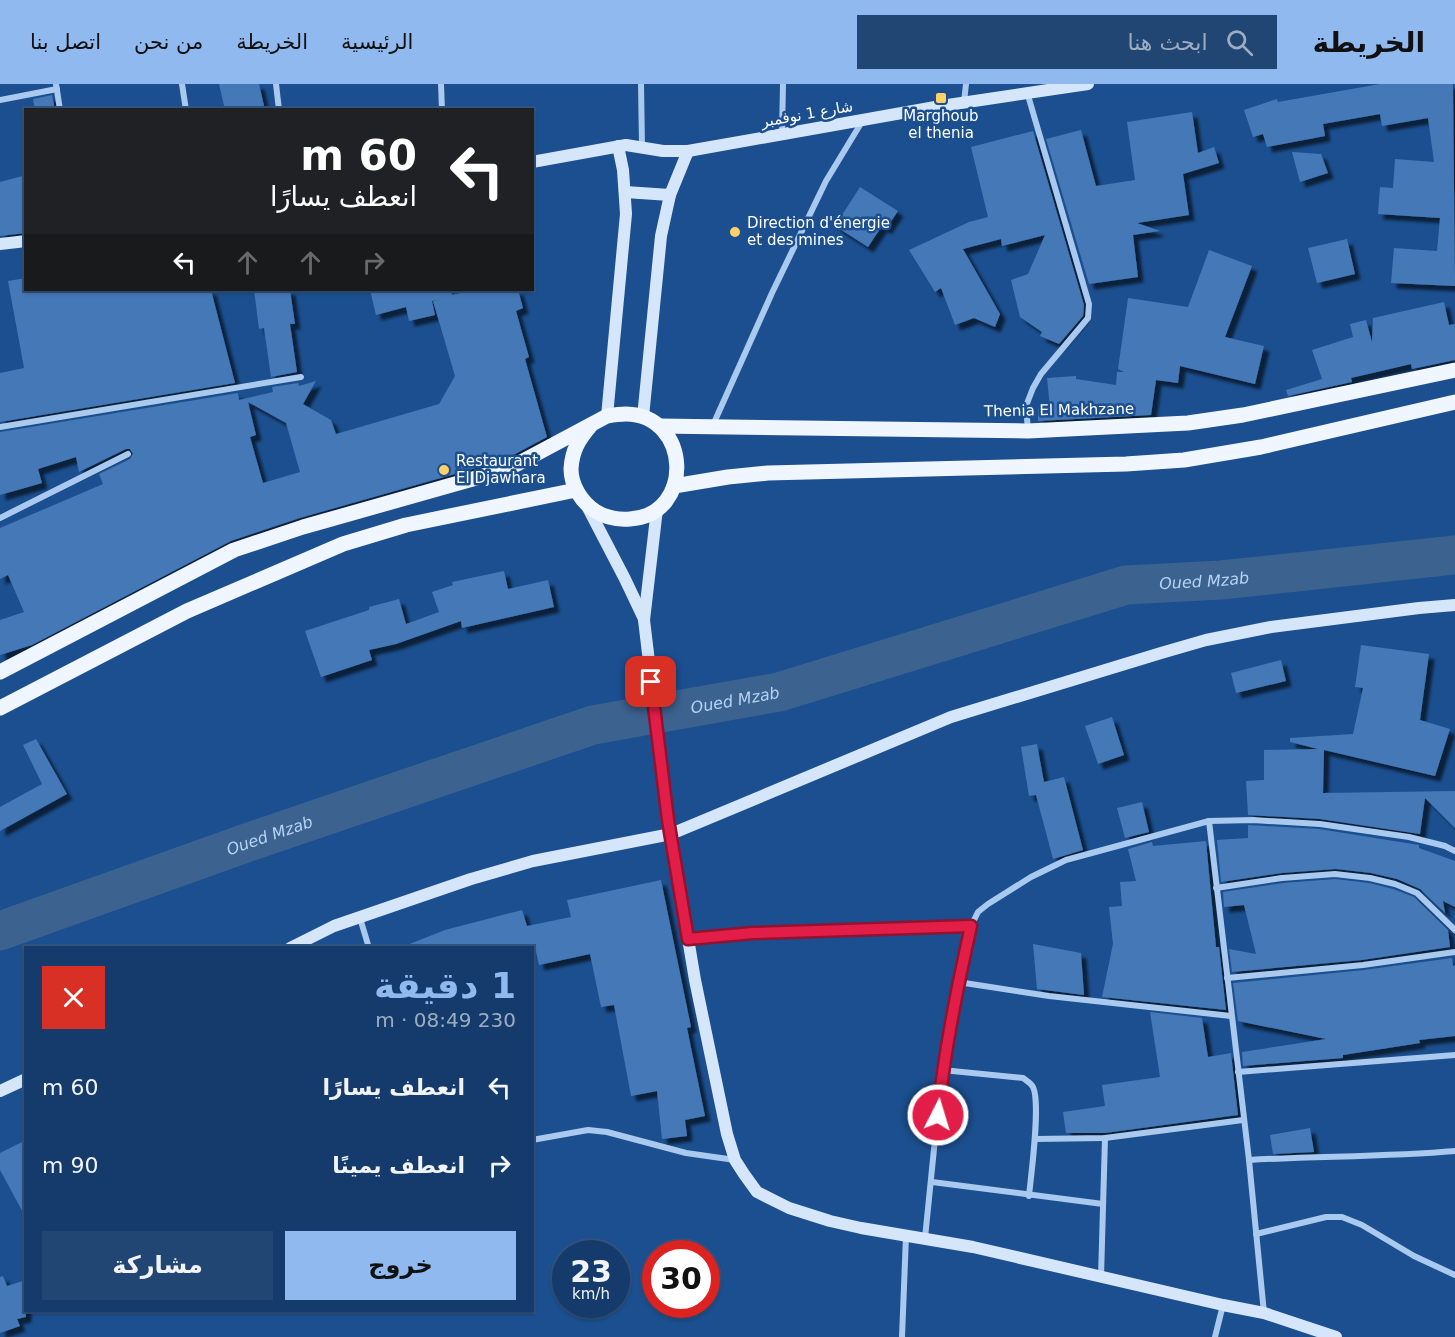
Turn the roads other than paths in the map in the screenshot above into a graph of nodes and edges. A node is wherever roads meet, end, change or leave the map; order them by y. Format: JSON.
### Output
{"nodes":[{"id":1,"x":182,"y":84,"type":"edge"},
{"id":2,"x":276,"y":84,"type":"edge"},
{"id":3,"x":441,"y":84,"type":"edge"},
{"id":4,"x":641,"y":84,"type":"edge"},
{"id":5,"x":783,"y":84,"type":"edge"},
{"id":6,"x":966,"y":84,"type":"edge"},
{"id":7,"x":1088,"y":84,"type":"edge"},
{"id":8,"x":56,"y":86,"type":"edge"},
{"id":9,"x":1027,"y":92,"type":"junction"},
{"id":10,"x":0,"y":100,"type":"edge"},
{"id":11,"x":964,"y":102,"type":"junction"},
{"id":12,"x":60,"y":108,"type":"edge"},
{"id":13,"x":186,"y":108,"type":"edge"},
{"id":14,"x":279,"y":108,"type":"edge"},
{"id":15,"x":442,"y":108,"type":"edge"},
{"id":16,"x":863,"y":119,"type":"junction"},
{"id":17,"x":782,"y":134,"type":"junction"},
{"id":18,"x":618,"y":146,"type":"junction"},
{"id":19,"x":642,"y":146,"type":"junction"},
{"id":20,"x":688,"y":151,"type":"junction"},
{"id":21,"x":534,"y":162,"type":"edge"},
{"id":22,"x":626,"y":192,"type":"junction"},
{"id":23,"x":670,"y":195,"type":"junction"},
{"id":24,"x":24,"y":241,"type":"edge"},
{"id":25,"x":0,"y":244,"type":"edge"},
{"id":26,"x":1455,"y":370,"type":"edge"},
{"id":27,"x":301,"y":377,"type":"dead end"},
{"id":28,"x":1455,"y":402,"type":"edge"},
{"id":29,"x":608,"y":416,"type":"junction"},
{"id":30,"x":643,"y":417,"type":"junction"},
{"id":31,"x":591,"y":425,"type":"junction"},
{"id":32,"x":659,"y":426,"type":"junction"},
{"id":33,"x":712,"y":426,"type":"junction"},
{"id":34,"x":0,"y":427,"type":"edge"},
{"id":35,"x":1028,"y":431,"type":"junction"},
{"id":36,"x":128,"y":454,"type":"dead end"},
{"id":37,"x":674,"y":486,"type":"junction"},
{"id":38,"x":576,"y":490,"type":"junction"},
{"id":39,"x":587,"y":505,"type":"junction"},
{"id":40,"x":657,"y":509,"type":"junction"},
{"id":41,"x":0,"y":518,"type":"edge"},
{"id":42,"x":1455,"y":605,"type":"edge"},
{"id":43,"x":644,"y":620,"type":"junction"},
{"id":44,"x":0,"y":672,"type":"edge"},
{"id":45,"x":0,"y":708,"type":"edge"},
{"id":46,"x":1209,"y":821,"type":"junction"},
{"id":47,"x":671,"y":834,"type":"junction"},
{"id":48,"x":1455,"y":851,"type":"edge"},
{"id":49,"x":1216,"y":888,"type":"junction"},
{"id":50,"x":360,"y":918,"type":"junction"},
{"id":51,"x":971,"y":926,"type":"junction"},
{"id":52,"x":1455,"y":930,"type":"edge"},
{"id":53,"x":688,"y":939,"type":"junction"},
{"id":54,"x":294,"y":946,"type":"edge"},
{"id":55,"x":368,"y":946,"type":"edge"},
{"id":56,"x":1455,"y":952,"type":"edge"},
{"id":57,"x":1227,"y":978,"type":"junction"},
{"id":58,"x":958,"y":982,"type":"junction"},
{"id":59,"x":1231,"y":1016,"type":"junction"},
{"id":60,"x":1455,"y":1055,"type":"edge"},
{"id":61,"x":942,"y":1070,"type":"junction"},
{"id":62,"x":1238,"y":1072,"type":"junction"},
{"id":63,"x":24,"y":1080,"type":"edge"},
{"id":64,"x":0,"y":1091,"type":"edge"},
{"id":65,"x":1243,"y":1120,"type":"junction"},
{"id":66,"x":1105,"y":1138,"type":"junction"},
{"id":67,"x":1035,"y":1139,"type":"junction"},
{"id":68,"x":534,"y":1140,"type":"edge"},
{"id":69,"x":1455,"y":1151,"type":"edge"},
{"id":70,"x":735,"y":1160,"type":"junction"},
{"id":71,"x":1249,"y":1160,"type":"junction"},
{"id":72,"x":932,"y":1182,"type":"junction"},
{"id":73,"x":1029,"y":1196,"type":"junction"},
{"id":74,"x":1103,"y":1204,"type":"junction"},
{"id":75,"x":1256,"y":1234,"type":"junction"},
{"id":76,"x":906,"y":1236,"type":"junction"},
{"id":77,"x":925,"y":1238,"type":"junction"},
{"id":78,"x":1455,"y":1275,"type":"edge"},
{"id":79,"x":1101,"y":1277,"type":"junction"},
{"id":80,"x":1223,"y":1305,"type":"junction"},
{"id":81,"x":1264,"y":1312,"type":"junction"},
{"id":82,"x":902,"y":1337,"type":"edge"},
{"id":83,"x":1215,"y":1337,"type":"edge"},
{"id":84,"x":1336,"y":1337,"type":"edge"}],
"edges":[{"from":1,"to":13,"type":"street"},
{"from":2,"to":14,"type":"street"},
{"from":3,"to":15,"type":"street"},
{"from":4,"to":19,"type":"street"},
{"from":5,"to":17,"type":"street"},
{"from":6,"to":11,"type":"street"},
{"from":7,"to":9,"type":"main road","name":"شارع 1 نوفمبر"},
{"from":8,"to":10,"type":"street"},
{"from":8,"to":12,"type":"street"},
{"from":9,"to":11,"type":"main road","name":"شارع 1 نوفمبر"},
{"from":9,"to":35,"type":"street"},
{"from":11,"to":16,"type":"main road","name":"شارع 1 نوفمبر"},
{"from":16,"to":17,"type":"main road","name":"شارع 1 نوفمبر"},
{"from":16,"to":33,"type":"street"},
{"from":17,"to":20,"type":"main road","name":"شارع 1 نوفمبر"},
{"from":18,"to":19,"type":"main road","name":"شارع 1 نوفمبر"},
{"from":18,"to":21,"type":"main road","name":"شارع 1 نوفمبر"},
{"from":18,"to":22,"type":"main road"},
{"from":19,"to":20,"type":"main road","name":"شارع 1 نوفمبر"},
{"from":20,"to":23,"type":"main road"},
{"from":22,"to":23,"type":"main road"},
{"from":22,"to":29,"type":"main road"},
{"from":23,"to":30,"type":"main road"},
{"from":24,"to":25,"type":"main road"},
{"from":26,"to":35,"type":"main road","name":"Thenia El Makhzane"},
{"from":27,"to":34,"type":"street"},
{"from":28,"to":37,"type":"main road"},
{"from":29,"to":30,"type":"main road"},
{"from":29,"to":31,"type":"main road"},
{"from":30,"to":32,"type":"main road"},
{"from":31,"to":38,"type":"main road"},
{"from":31,"to":44,"type":"main road"},
{"from":32,"to":33,"type":"main road","name":"Thenia El Makhzane"},
{"from":32,"to":37,"type":"main road"},
{"from":33,"to":35,"type":"main road","name":"Thenia El Makhzane"},
{"from":36,"to":41,"type":"street"},
{"from":37,"to":40,"type":"main road"},
{"from":38,"to":39,"type":"main road"},
{"from":38,"to":45,"type":"main road"},
{"from":39,"to":40,"type":"main road"},
{"from":39,"to":43,"type":"main road"},
{"from":40,"to":43,"type":"main road"},
{"from":42,"to":47,"type":"main road"},
{"from":43,"to":47,"type":"main road"},
{"from":46,"to":48,"type":"street"},
{"from":46,"to":49,"type":"street"},
{"from":46,"to":51,"type":"street"},
{"from":47,"to":50,"type":"main road"},
{"from":47,"to":53,"type":"main road"},
{"from":49,"to":52,"type":"street"},
{"from":49,"to":57,"type":"street"},
{"from":50,"to":54,"type":"main road"},
{"from":50,"to":55,"type":"street"},
{"from":51,"to":53,"type":"street"},
{"from":51,"to":58,"type":"street"},
{"from":53,"to":70,"type":"main road"},
{"from":56,"to":57,"type":"street"},
{"from":57,"to":59,"type":"street"},
{"from":58,"to":59,"type":"street"},
{"from":58,"to":61,"type":"street"},
{"from":59,"to":62,"type":"street"},
{"from":60,"to":62,"type":"street"},
{"from":61,"to":67,"type":"street"},
{"from":61,"to":72,"type":"street"},
{"from":62,"to":65,"type":"street"},
{"from":63,"to":64,"type":"main road"},
{"from":65,"to":66,"type":"street"},
{"from":65,"to":71,"type":"street"},
{"from":66,"to":67,"type":"street"},
{"from":66,"to":74,"type":"street"},
{"from":67,"to":73,"type":"street"},
{"from":68,"to":70,"type":"street"},
{"from":69,"to":71,"type":"street"},
{"from":70,"to":76,"type":"main road"},
{"from":71,"to":75,"type":"street"},
{"from":72,"to":73,"type":"street"},
{"from":72,"to":77,"type":"street"},
{"from":73,"to":74,"type":"street"},
{"from":74,"to":79,"type":"street"},
{"from":75,"to":78,"type":"street"},
{"from":75,"to":81,"type":"street"},
{"from":76,"to":77,"type":"main road"},
{"from":76,"to":82,"type":"street"},
{"from":77,"to":79,"type":"main road"},
{"from":79,"to":80,"type":"main road"},
{"from":80,"to":81,"type":"main road"},
{"from":80,"to":83,"type":"street"},
{"from":81,"to":84,"type":"main road"}]}
